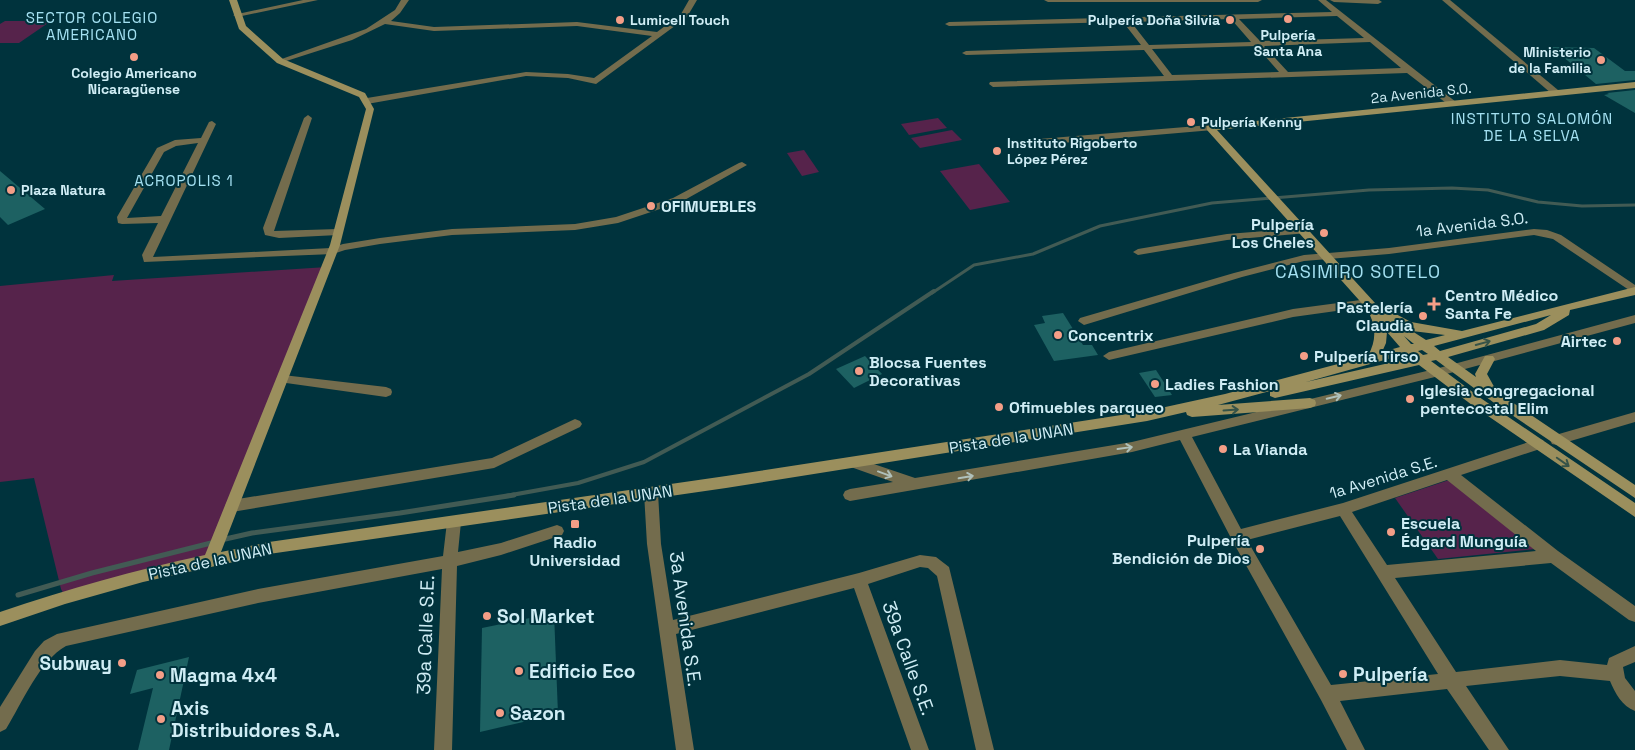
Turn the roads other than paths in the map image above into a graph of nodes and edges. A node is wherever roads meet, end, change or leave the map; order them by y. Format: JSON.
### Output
{"nodes":[{"id":1,"x":233,"y":0,"type":"edge"},
{"id":2,"x":314,"y":0,"type":"edge"},
{"id":3,"x":405,"y":0,"type":"edge"},
{"id":4,"x":693,"y":0,"type":"edge"},
{"id":5,"x":1048,"y":0,"type":"edge"},
{"id":6,"x":1129,"y":0,"type":"edge"},
{"id":7,"x":1204,"y":0,"type":"edge"},
{"id":8,"x":1258,"y":0,"type":"edge"},
{"id":9,"x":1322,"y":0,"type":"edge"},
{"id":10,"x":1334,"y":0,"type":"edge"},
{"id":11,"x":1376,"y":0,"type":"edge"},
{"id":12,"x":1446,"y":0,"type":"edge"},
{"id":13,"x":237,"y":14,"type":"junction"},
{"id":14,"x":1337,"y":14,"type":"junction"},
{"id":15,"x":1233,"y":18,"type":"junction"},
{"id":16,"x":1126,"y":20,"type":"junction"},
{"id":17,"x":385,"y":22,"type":"junction"},
{"id":18,"x":949,"y":24,"type":"dead end"},
{"id":19,"x":659,"y":36,"type":"junction"},
{"id":20,"x":1372,"y":40,"type":"junction"},
{"id":21,"x":1258,"y":44,"type":"junction"},
{"id":22,"x":1146,"y":47,"type":"junction"},
{"id":23,"x":966,"y":53,"type":"dead end"},
{"id":24,"x":280,"y":61,"type":"junction"},
{"id":25,"x":1408,"y":70,"type":"junction"},
{"id":26,"x":1286,"y":74,"type":"junction"},
{"id":27,"x":1170,"y":78,"type":"junction"},
{"id":28,"x":993,"y":84,"type":"dead end"},
{"id":29,"x":1635,"y":85,"type":"edge"},
{"id":30,"x":1556,"y":92,"type":"junction"},
{"id":31,"x":368,"y":101,"type":"junction"},
{"id":32,"x":1453,"y":104,"type":"junction"},
{"id":33,"x":308,"y":118,"type":"dead end"},
{"id":34,"x":212,"y":124,"type":"dead end"},
{"id":35,"x":1210,"y":128,"type":"junction"},
{"id":36,"x":204,"y":140,"type":"junction"},
{"id":37,"x":1039,"y":142,"type":"dead end"},
{"id":38,"x":742,"y":166,"type":"dead end"},
{"id":39,"x":165,"y":219,"type":"junction"},
{"id":40,"x":1304,"y":231,"type":"junction"},
{"id":41,"x":337,"y":244,"type":"junction"},
{"id":42,"x":1138,"y":252,"type":"dead end"},
{"id":43,"x":1326,"y":256,"type":"junction"},
{"id":44,"x":1635,"y":290,"type":"edge"},
{"id":45,"x":1370,"y":305,"type":"junction"},
{"id":46,"x":1573,"y":307,"type":"junction"},
{"id":47,"x":1635,"y":319,"type":"edge"},
{"id":48,"x":1084,"y":321,"type":"dead end"},
{"id":49,"x":1470,"y":334,"type":"junction"},
{"id":50,"x":1422,"y":345,"type":"junction"},
{"id":51,"x":1408,"y":349,"type":"junction"},
{"id":52,"x":1436,"y":355,"type":"junction"},
{"id":53,"x":1110,"y":356,"type":"dead end"},
{"id":54,"x":1489,"y":359,"type":"junction"},
{"id":55,"x":1372,"y":360,"type":"junction"},
{"id":56,"x":1421,"y":360,"type":"junction"},
{"id":57,"x":1453,"y":368,"type":"junction"},
{"id":58,"x":1439,"y":372,"type":"junction"},
{"id":59,"x":283,"y":379,"type":"junction"},
{"id":60,"x":386,"y":392,"type":"dead end"},
{"id":61,"x":1226,"y":399,"type":"junction"},
{"id":62,"x":1502,"y":402,"type":"junction"},
{"id":63,"x":1310,"y":403,"type":"junction"},
{"id":64,"x":1165,"y":411,"type":"junction"},
{"id":65,"x":1635,"y":417,"type":"edge"},
{"id":66,"x":575,"y":424,"type":"dead end"},
{"id":67,"x":1184,"y":435,"type":"junction"},
{"id":68,"x":1557,"y":440,"type":"junction"},
{"id":69,"x":1538,"y":444,"type":"junction"},
{"id":70,"x":853,"y":462,"type":"junction"},
{"id":71,"x":1449,"y":474,"type":"junction"},
{"id":72,"x":918,"y":485,"type":"junction"},
{"id":73,"x":1635,"y":492,"type":"edge"},
{"id":74,"x":651,"y":493,"type":"junction"},
{"id":75,"x":850,"y":495,"type":"dead end"},
{"id":76,"x":232,"y":506,"type":"junction"},
{"id":77,"x":1343,"y":509,"type":"junction"},
{"id":78,"x":1635,"y":512,"type":"edge"},
{"id":79,"x":454,"y":522,"type":"junction"},
{"id":80,"x":557,"y":531,"type":"dead end"},
{"id":81,"x":1237,"y":536,"type":"junction"},
{"id":82,"x":1553,"y":556,"type":"junction"},
{"id":83,"x":211,"y":559,"type":"junction"},
{"id":84,"x":450,"y":559,"type":"junction"},
{"id":85,"x":1385,"y":572,"type":"junction"},
{"id":86,"x":859,"y":580,"type":"junction"},
{"id":87,"x":1635,"y":615,"type":"edge"},
{"id":88,"x":0,"y":619,"type":"edge"},
{"id":89,"x":666,"y":629,"type":"junction"},
{"id":90,"x":1635,"y":654,"type":"edge"},
{"id":91,"x":1614,"y":674,"type":"junction"},
{"id":92,"x":1452,"y":681,"type":"junction"},
{"id":93,"x":1327,"y":694,"type":"junction"},
{"id":94,"x":1635,"y":703,"type":"edge"},
{"id":95,"x":0,"y":723,"type":"edge"},
{"id":96,"x":443,"y":750,"type":"edge"},
{"id":97,"x":686,"y":750,"type":"edge"},
{"id":98,"x":920,"y":750,"type":"edge"},
{"id":99,"x":985,"y":750,"type":"edge"},
{"id":100,"x":1356,"y":750,"type":"edge"},
{"id":101,"x":1500,"y":750,"type":"edge"}],
"edges":[{"from":1,"to":13,"type":"main road"},
{"from":2,"to":13,"type":"street"},
{"from":3,"to":17,"type":"street"},
{"from":4,"to":19,"type":"street"},
{"from":5,"to":6,"type":"street"},
{"from":6,"to":7,"type":"street"},
{"from":7,"to":8,"type":"street"},
{"from":9,"to":14,"type":"street"},
{"from":10,"to":11,"type":"street"},
{"from":12,"to":30,"type":"street"},
{"from":13,"to":24,"type":"main road"},
{"from":14,"to":15,"type":"street"},
{"from":14,"to":20,"type":"street"},
{"from":15,"to":16,"type":"street"},
{"from":15,"to":21,"type":"street"},
{"from":16,"to":18,"type":"street"},
{"from":16,"to":22,"type":"street"},
{"from":17,"to":19,"type":"street"},
{"from":17,"to":24,"type":"street"},
{"from":19,"to":31,"type":"street"},
{"from":20,"to":21,"type":"street"},
{"from":20,"to":25,"type":"street"},
{"from":21,"to":22,"type":"street"},
{"from":21,"to":26,"type":"street"},
{"from":22,"to":23,"type":"street"},
{"from":22,"to":27,"type":"street"},
{"from":24,"to":31,"type":"main road"},
{"from":25,"to":26,"type":"street"},
{"from":25,"to":32,"type":"street"},
{"from":26,"to":27,"type":"street"},
{"from":27,"to":28,"type":"street"},
{"from":29,"to":30,"type":"main road","name":"2a Avenida S.O."},
{"from":30,"to":32,"type":"main road","name":"2a Avenida S.O."},
{"from":31,"to":41,"type":"main road"},
{"from":32,"to":35,"type":"main road","name":"2a Avenida S.O."},
{"from":33,"to":41,"type":"street"},
{"from":34,"to":36,"type":"street"},
{"from":35,"to":37,"type":"street"},
{"from":35,"to":40,"type":"main road"},
{"from":36,"to":39,"type":"street"},
{"from":36,"to":39,"type":"street"},
{"from":38,"to":41,"type":"street"},
{"from":39,"to":41,"type":"street"},
{"from":40,"to":42,"type":"street"},
{"from":40,"to":43,"type":"main road"},
{"from":41,"to":59,"type":"main road"},
{"from":43,"to":44,"type":"street","name":"1a Avenida S.O."},
{"from":43,"to":45,"type":"main road"},
{"from":43,"to":48,"type":"street","name":"1a Avenida S.O."},
{"from":44,"to":46,"type":"main road","name":"Pista de la UNAN"},
{"from":45,"to":49,"type":"main road"},
{"from":45,"to":50,"type":"main road"},
{"from":45,"to":51,"type":"main road"},
{"from":45,"to":53,"type":"street"},
{"from":45,"to":55,"type":"main road"},
{"from":46,"to":49,"type":"main road","name":"Pista de la UNAN"},
{"from":52,"to":46,"type":"main road","name":"Pista de la UNAN","one_way":true},
{"from":47,"to":54,"type":"street"},
{"from":49,"to":50,"type":"main road","name":"Pista de la UNAN"},
{"from":50,"to":51,"type":"main road","name":"Pista de la UNAN"},
{"from":50,"to":52,"type":"main road"},
{"from":51,"to":55,"type":"main road","name":"Pista de la UNAN"},
{"from":51,"to":56,"type":"main road"},
{"from":52,"to":56,"type":"main road","name":"Pista de la UNAN"},
{"from":52,"to":57,"type":"main road"},
{"from":54,"to":57,"type":"street"},
{"from":54,"to":62,"type":"main road"},
{"from":55,"to":61,"type":"main road","name":"Pista de la UNAN"},
{"from":56,"to":58,"type":"main road"},
{"from":56,"to":61,"type":"main road","name":"Pista de la UNAN"},
{"from":57,"to":58,"type":"street"},
{"from":57,"to":62,"type":"main road"},
{"from":63,"to":58,"type":"street","one_way":true},
{"from":58,"to":69,"type":"main road"},
{"from":59,"to":60,"type":"street"},
{"from":59,"to":76,"type":"main road"},
{"from":61,"to":64,"type":"main road","name":"Pista de la UNAN"},
{"from":62,"to":68,"type":"main road"},
{"from":64,"to":63,"type":"main road","one_way":true},
{"from":63,"to":67,"type":"street"},
{"from":64,"to":70,"type":"main road","name":"Pista de la UNAN"},
{"from":65,"to":68,"type":"street"},
{"from":66,"to":76,"type":"street"},
{"from":72,"to":67,"type":"street","one_way":true},
{"from":67,"to":81,"type":"street"},
{"from":68,"to":73,"type":"main road"},
{"from":69,"to":71,"type":"street","name":"1a Avenida S.E."},
{"from":69,"to":78,"type":"main road","one_way":true},
{"from":70,"to":72,"type":"street","one_way":true},
{"from":70,"to":74,"type":"main road","name":"Pista de la UNAN"},
{"from":71,"to":77,"type":"street","name":"1a Avenida S.E."},
{"from":71,"to":82,"type":"street"},
{"from":72,"to":75,"type":"street"},
{"from":74,"to":79,"type":"main road","name":"Pista de la UNAN"},
{"from":74,"to":89,"type":"street","name":"3a Avenida S.E."},
{"from":76,"to":83,"type":"main road"},
{"from":77,"to":81,"type":"street","name":"1a Avenida S.E."},
{"from":77,"to":85,"type":"street"},
{"from":79,"to":83,"type":"main road","name":"Pista de la UNAN"},
{"from":79,"to":84,"type":"street","name":"39a Calle S.E."},
{"from":80,"to":84,"type":"street"},
{"from":81,"to":93,"type":"street"},
{"from":82,"to":85,"type":"street"},
{"from":82,"to":87,"type":"street"},
{"from":83,"to":88,"type":"main road","name":"Pista de la UNAN"},
{"from":84,"to":95,"type":"street"},
{"from":84,"to":96,"type":"street","name":"39a Calle S.E."},
{"from":85,"to":92,"type":"street"},
{"from":86,"to":89,"type":"street"},
{"from":86,"to":98,"type":"street","name":"39a Calle S.E."},
{"from":86,"to":99,"type":"street"},
{"from":89,"to":97,"type":"street","name":"3a Avenida S.E."},
{"from":90,"to":91,"type":"street"},
{"from":91,"to":92,"type":"street"},
{"from":91,"to":94,"type":"street"},
{"from":92,"to":93,"type":"street"},
{"from":92,"to":101,"type":"street"},
{"from":93,"to":100,"type":"street"}]}
